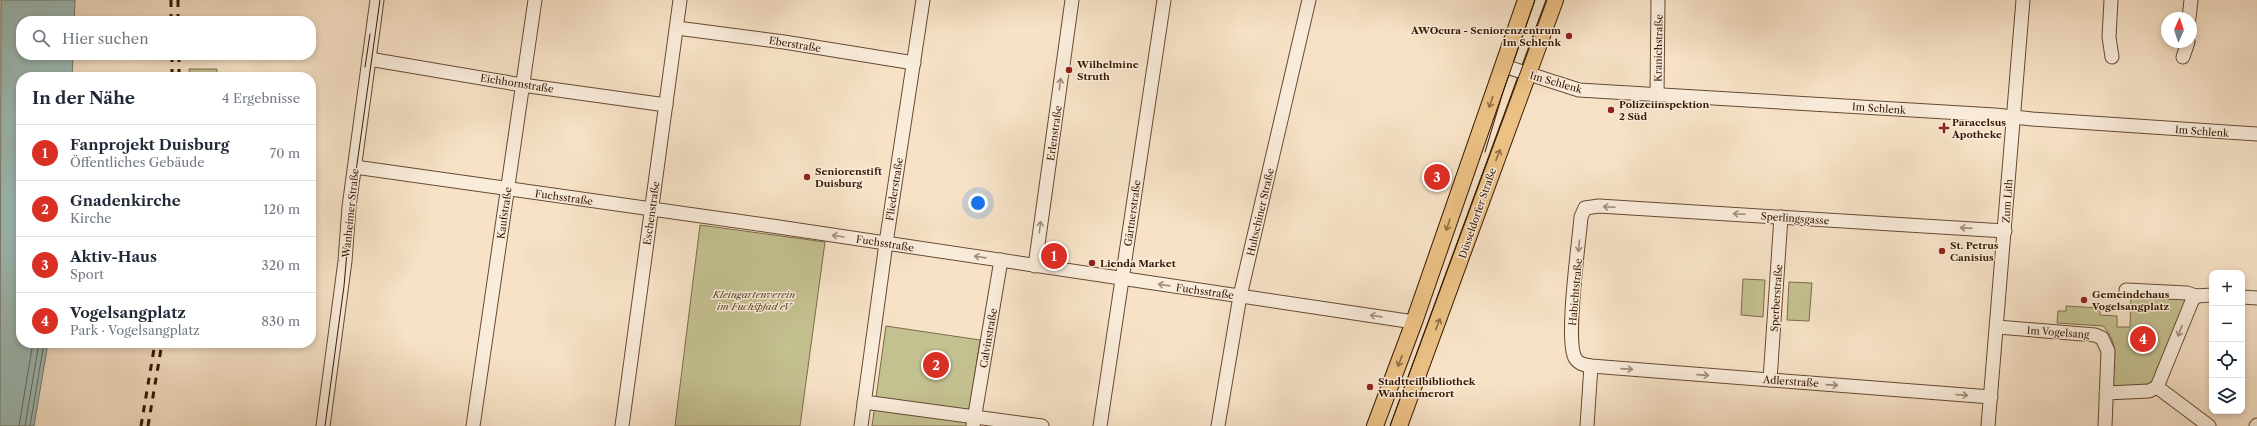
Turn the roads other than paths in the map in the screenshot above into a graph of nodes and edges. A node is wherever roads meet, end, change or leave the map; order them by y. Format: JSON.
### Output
{"nodes":[{"id":1,"x":377,"y":0,"type":"edge"},
{"id":2,"x":535,"y":0,"type":"edge"},
{"id":3,"x":680,"y":0,"type":"edge"},
{"id":4,"x":923,"y":0,"type":"edge"},
{"id":5,"x":1072,"y":0,"type":"edge"},
{"id":6,"x":1164,"y":0,"type":"edge"},
{"id":7,"x":1309,"y":0,"type":"edge"},
{"id":8,"x":1526,"y":0,"type":"edge"},
{"id":9,"x":1556,"y":0,"type":"edge"},
{"id":10,"x":2022,"y":0,"type":"edge"},
{"id":11,"x":2112,"y":0,"type":"edge"},
{"id":12,"x":2191,"y":0,"type":"edge"},
{"id":13,"x":1658,"y":1,"type":"edge"},
{"id":14,"x":2190,"y":12,"type":"edge"},
{"id":15,"x":677,"y":28,"type":"junction"},
{"id":16,"x":2186,"y":48,"type":"edge"},
{"id":17,"x":2112,"y":57,"type":"dead end"},
{"id":18,"x":2183,"y":57,"type":"dead end"},
{"id":19,"x":369,"y":59,"type":"junction"},
{"id":20,"x":914,"y":63,"type":"junction"},
{"id":21,"x":1504,"y":66,"type":"junction"},
{"id":22,"x":1529,"y":75,"type":"junction"},
{"id":23,"x":522,"y":85,"type":"junction"},
{"id":24,"x":1657,"y":95,"type":"junction"},
{"id":25,"x":666,"y":105,"type":"junction"},
{"id":26,"x":2014,"y":117,"type":"junction"},
{"id":27,"x":2257,"y":134,"type":"edge"},
{"id":28,"x":354,"y":167,"type":"junction"},
{"id":29,"x":507,"y":190,"type":"junction"},
{"id":30,"x":1585,"y":208,"type":"joint"},
{"id":31,"x":652,"y":209,"type":"junction"},
{"id":32,"x":1781,"y":217,"type":"junction"},
{"id":33,"x":2005,"y":231,"type":"junction"},
{"id":34,"x":886,"y":243,"type":"junction"},
{"id":35,"x":1001,"y":260,"type":"junction"},
{"id":36,"x":1035,"y":266,"type":"junction"},
{"id":37,"x":1122,"y":279,"type":"junction"},
{"id":38,"x":2126,"y":290,"type":"dead end"},
{"id":39,"x":2209,"y":295,"type":"edge"},
{"id":40,"x":1240,"y":296,"type":"junction"},
{"id":41,"x":2196,"y":296,"type":"junction"},
{"id":42,"x":2245,"y":297,"type":"edge"},
{"id":43,"x":2257,"y":298,"type":"edge"},
{"id":44,"x":1414,"y":322,"type":"junction"},
{"id":45,"x":1997,"y":327,"type":"junction"},
{"id":46,"x":1591,"y":366,"type":"junction"},
{"id":47,"x":1770,"y":380,"type":"junction"},
{"id":48,"x":2157,"y":388,"type":"junction"},
{"id":49,"x":2106,"y":393,"type":"junction"},
{"id":50,"x":1991,"y":397,"type":"junction"},
{"id":51,"x":864,"y":402,"type":"junction"},
{"id":52,"x":974,"y":421,"type":"edge"},
{"id":53,"x":323,"y":426,"type":"edge"},
{"id":54,"x":473,"y":426,"type":"edge"},
{"id":55,"x":622,"y":426,"type":"edge"},
{"id":56,"x":861,"y":426,"type":"edge"},
{"id":57,"x":1042,"y":426,"type":"edge"},
{"id":58,"x":1100,"y":426,"type":"edge"},
{"id":59,"x":1218,"y":426,"type":"edge"},
{"id":60,"x":1375,"y":426,"type":"edge"},
{"id":61,"x":1399,"y":426,"type":"edge"},
{"id":62,"x":1587,"y":426,"type":"edge"},
{"id":63,"x":1988,"y":426,"type":"edge"},
{"id":64,"x":2104,"y":426,"type":"edge"},
{"id":65,"x":2209,"y":426,"type":"edge"}],
"edges":[{"from":1,"to":19,"type":"street","name":"Wanheimer Straße"},
{"from":2,"to":23,"type":"street","name":"Kaufstraße"},
{"from":3,"to":15,"type":"street","name":"Eschenstraße"},
{"from":4,"to":20,"type":"street","name":"Fliederstraße"},
{"from":36,"to":5,"type":"street","name":"Erlenstraße","one_way":true},
{"from":6,"to":37,"type":"street","name":"Gärtnerstraße"},
{"from":7,"to":40,"type":"street","name":"Hultschiner Straße"},
{"from":8,"to":21,"type":"main road"},
{"from":9,"to":22,"type":"main road","name":"Düsseldorfer Straße"},
{"from":10,"to":26,"type":"street","name":"Zum Lith"},
{"from":11,"to":17,"type":"street"},
{"from":12,"to":14,"type":"street"},
{"from":13,"to":24,"type":"street","name":"Kranichstraße"},
{"from":15,"to":20,"type":"street","name":"Eberstraße"},
{"from":15,"to":25,"type":"street","name":"Eschenstraße"},
{"from":16,"to":18,"type":"street"},
{"from":19,"to":23,"type":"street","name":"Eichhornstraße"},
{"from":19,"to":28,"type":"street","name":"Wanheimer Straße"},
{"from":20,"to":34,"type":"street","name":"Fliederstraße"},
{"from":21,"to":22,"type":"street","name":"Im Schlenk"},
{"from":21,"to":44,"type":"main road","one_way":true},
{"from":22,"to":24,"type":"street","name":"Im Schlenk"},
{"from":61,"to":22,"type":"main road","name":"Düsseldorfer Straße","one_way":true},
{"from":23,"to":25,"type":"street","name":"Eichhornstraße"},
{"from":23,"to":29,"type":"street","name":"Kaufstraße"},
{"from":24,"to":26,"type":"street","name":"Im Schlenk"},
{"from":25,"to":31,"type":"street","name":"Eschenstraße"},
{"from":26,"to":27,"type":"street","name":"Im Schlenk"},
{"from":26,"to":33,"type":"street","name":"Zum Lith"},
{"from":28,"to":29,"type":"street","name":"Fuchsstraße"},
{"from":28,"to":53,"type":"street","name":"Wanheimer Straße"},
{"from":29,"to":31,"type":"street","name":"Fuchsstraße"},
{"from":29,"to":54,"type":"street","name":"Kaufstraße"},
{"from":32,"to":30,"type":"street","name":"Sperlingsgasse","one_way":true},
{"from":30,"to":46,"type":"street","name":"Habichtstraße","one_way":true},
{"from":34,"to":31,"type":"street","name":"Fuchsstraße","one_way":true},
{"from":31,"to":55,"type":"street","name":"Eschenstraße"},
{"from":33,"to":32,"type":"street","name":"Sperlingsgasse","one_way":true},
{"from":32,"to":47,"type":"street","name":"Sperberstraße"},
{"from":33,"to":45,"type":"street","name":"Zum Lith"},
{"from":35,"to":34,"type":"street","name":"Fuchsstraße","one_way":true},
{"from":34,"to":51,"type":"street","name":"Fliederstraße"},
{"from":35,"to":36,"type":"street","name":"Fuchsstraße"},
{"from":35,"to":52,"type":"street","name":"Calvinstraße"},
{"from":36,"to":37,"type":"street","name":"Fuchsstraße"},
{"from":40,"to":37,"type":"street","name":"Fuchsstraße","one_way":true},
{"from":37,"to":58,"type":"street","name":"Gärtnerstraße"},
{"from":38,"to":41,"type":"street"},
{"from":39,"to":41,"type":"street"},
{"from":44,"to":40,"type":"street","name":"Fuchsstraße","one_way":true},
{"from":40,"to":59,"type":"street","name":"Hultschiner Straße"},
{"from":41,"to":48,"type":"street","one_way":true},
{"from":42,"to":43,"type":"street"},
{"from":44,"to":60,"type":"main road","one_way":true},
{"from":45,"to":49,"type":"street","name":"Im Vogelsang"},
{"from":45,"to":50,"type":"street","name":"Zum Lith"},
{"from":46,"to":47,"type":"street","name":"Adlerstraße","one_way":true},
{"from":46,"to":62,"type":"street"},
{"from":47,"to":50,"type":"street","name":"Adlerstraße","one_way":true},
{"from":48,"to":49,"type":"street"},
{"from":48,"to":65,"type":"street"},
{"from":49,"to":64,"type":"street","name":"Im Vogelsang"},
{"from":50,"to":63,"type":"street","name":"Zum Lith"},
{"from":51,"to":52,"type":"street"},
{"from":51,"to":56,"type":"street","name":"Fliederstraße"},
{"from":52,"to":57,"type":"street"}]}
